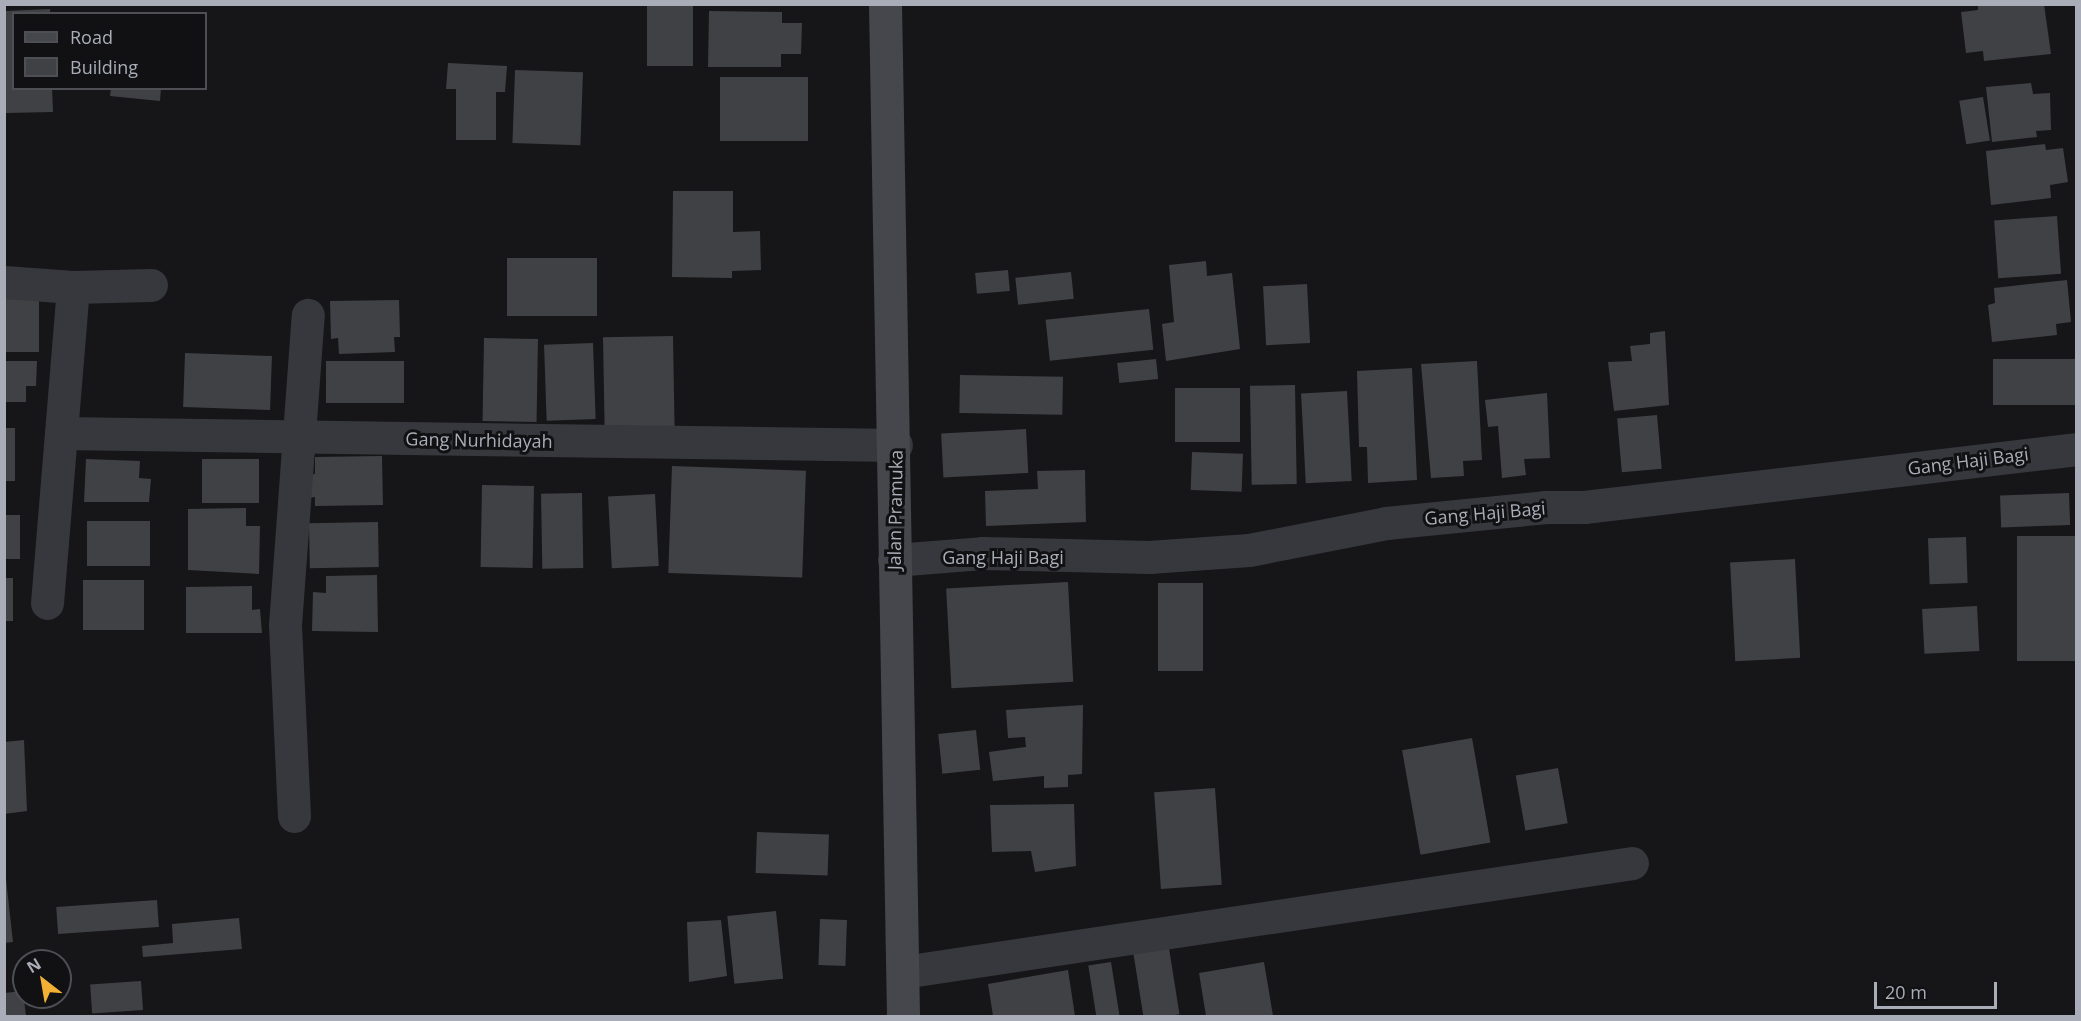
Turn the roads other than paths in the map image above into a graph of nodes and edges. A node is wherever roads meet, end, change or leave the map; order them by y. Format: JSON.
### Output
{"nodes":[{"id":1,"x":885,"y":4,"type":"edge"},
{"id":2,"x":4,"y":282,"type":"edge"},
{"id":3,"x":151,"y":285,"type":"dead end"},
{"id":4,"x":73,"y":287,"type":"junction"},
{"id":5,"x":308,"y":315,"type":"dead end"},
{"id":6,"x":61,"y":433,"type":"junction"},
{"id":7,"x":296,"y":438,"type":"junction"},
{"id":8,"x":897,"y":445,"type":"junction"},
{"id":9,"x":2076,"y":449,"type":"edge"},
{"id":10,"x":894,"y":560,"type":"junction"},
{"id":11,"x":47,"y":603,"type":"dead end"},
{"id":12,"x":294,"y":816,"type":"dead end"},
{"id":13,"x":1632,"y":863,"type":"dead end"},
{"id":14,"x":903,"y":972,"type":"junction"},
{"id":15,"x":903,"y":1017,"type":"edge"}],
"edges":[{"from":1,"to":8,"type":"street","name":"Jalan Pramuka"},
{"from":2,"to":4,"type":"street"},
{"from":3,"to":4,"type":"street"},
{"from":4,"to":6,"type":"street"},
{"from":5,"to":7,"type":"street"},
{"from":6,"to":7,"type":"street","name":"Gang Nurhidayah"},
{"from":6,"to":11,"type":"street"},
{"from":7,"to":8,"type":"street","name":"Gang Nurhidayah"},
{"from":7,"to":12,"type":"street"},
{"from":8,"to":10,"type":"street","name":"Jalan Pramuka"},
{"from":9,"to":10,"type":"street","name":"Gang Haji Bagi"},
{"from":10,"to":14,"type":"street","name":"Jalan Pramuka"},
{"from":13,"to":14,"type":"street"},
{"from":14,"to":15,"type":"street","name":"Jalan Pramuka"}]}
